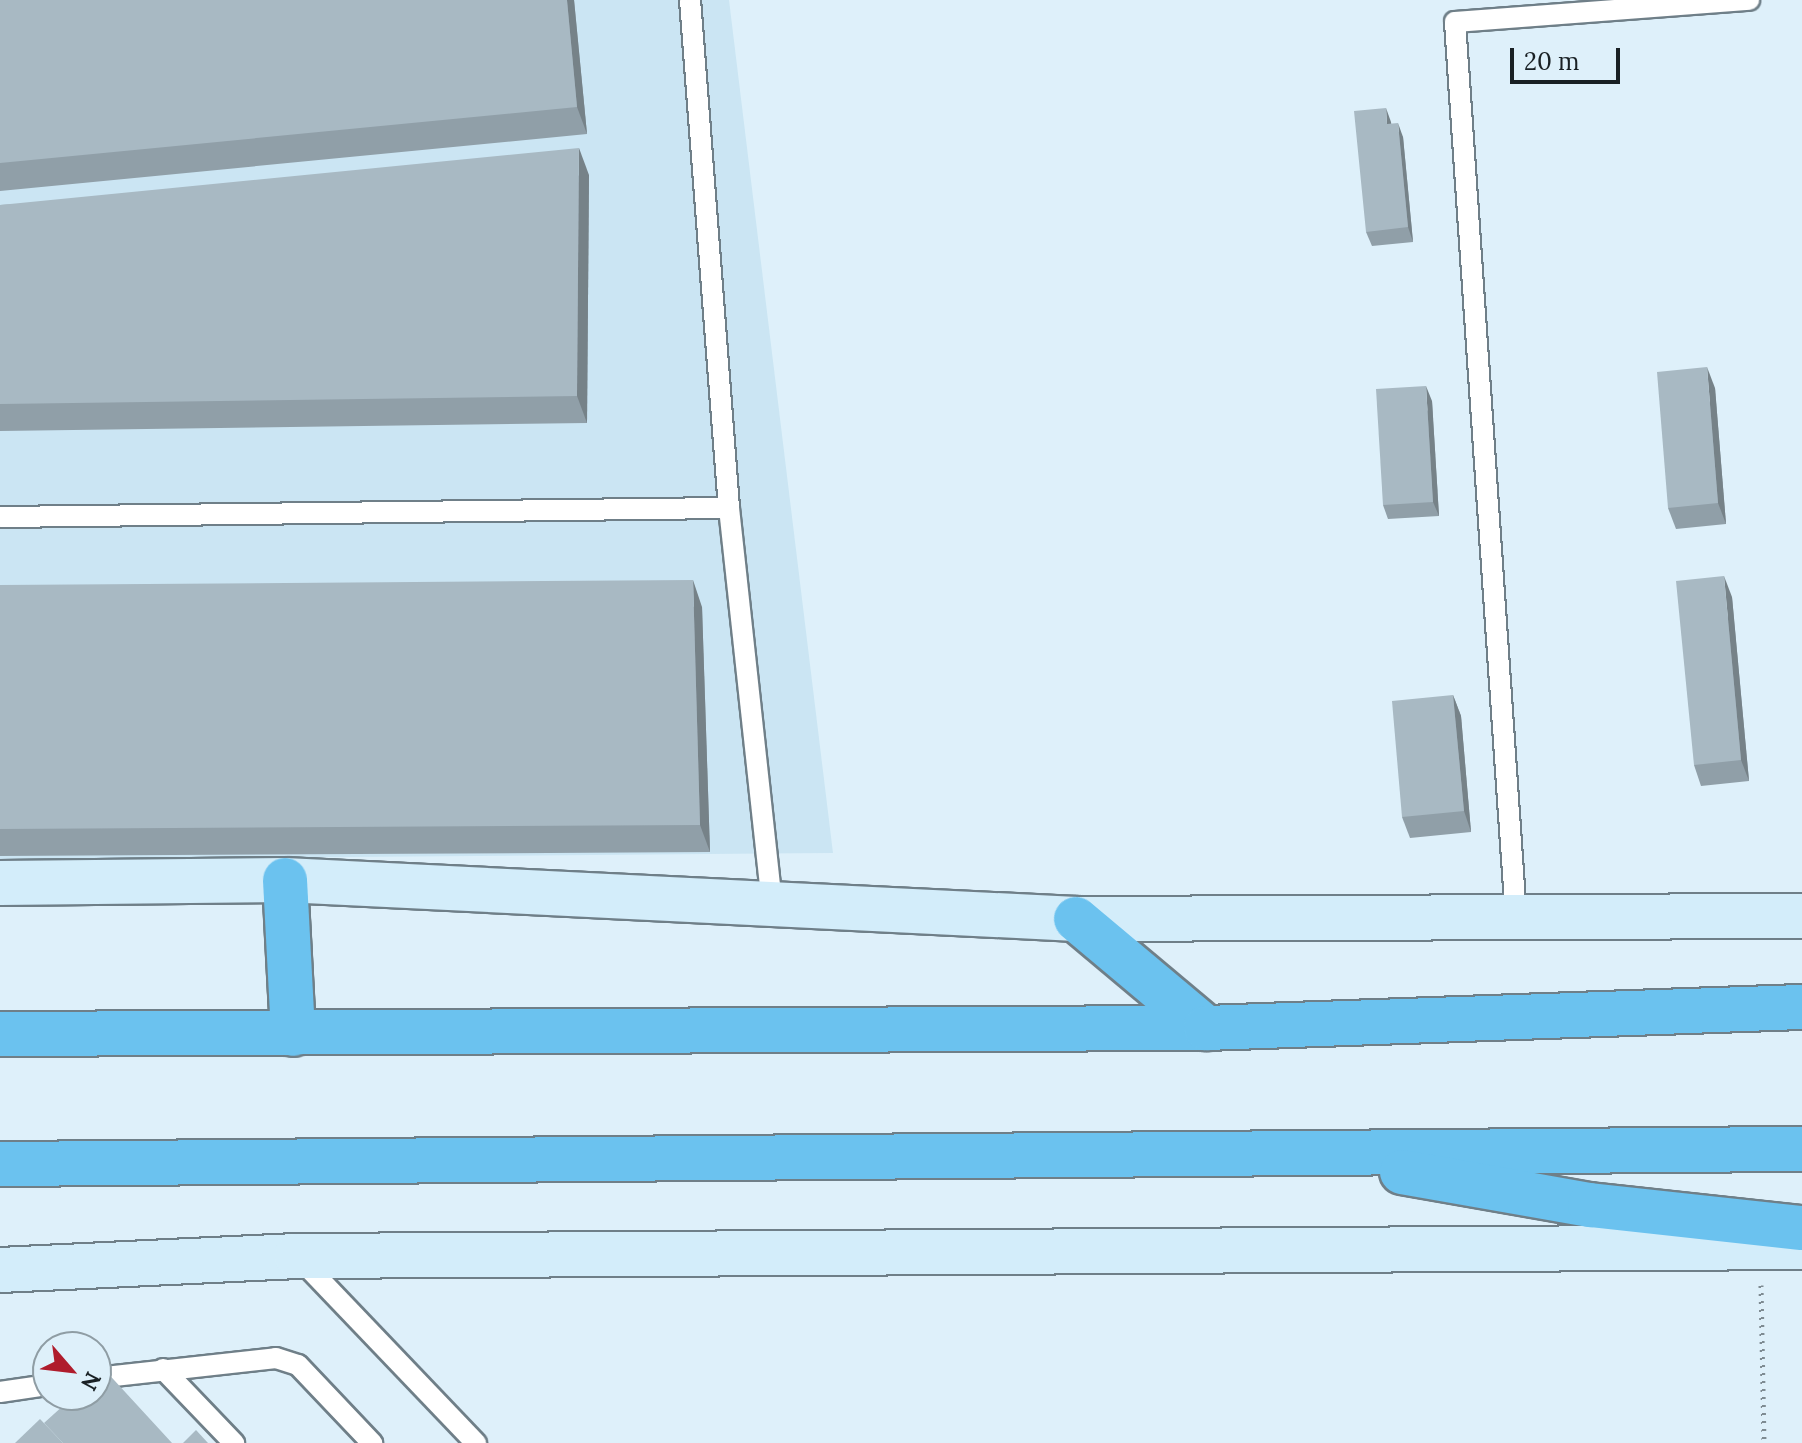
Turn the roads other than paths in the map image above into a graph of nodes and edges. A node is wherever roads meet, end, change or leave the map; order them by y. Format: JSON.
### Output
{"nodes":[{"id":1,"x":690,"y":0,"type":"edge"},
{"id":2,"x":1749,"y":0,"type":"edge"},
{"id":3,"x":729,"y":508,"type":"junction"},
{"id":4,"x":0,"y":517,"type":"edge"},
{"id":5,"x":285,"y":880,"type":"junction"},
{"id":6,"x":0,"y":883,"type":"edge"},
{"id":7,"x":772,"y":903,"type":"junction"},
{"id":8,"x":1802,"y":916,"type":"edge"},
{"id":9,"x":1516,"y":917,"type":"junction"},
{"id":10,"x":1076,"y":919,"type":"junction"},
{"id":11,"x":1802,"y":1007,"type":"edge"},
{"id":12,"x":1206,"y":1028,"type":"junction"},
{"id":13,"x":0,"y":1034,"type":"edge"},
{"id":14,"x":293,"y":1034,"type":"junction"},
{"id":15,"x":1802,"y":1149,"type":"edge"},
{"id":16,"x":1289,"y":1153,"type":"junction"},
{"id":17,"x":0,"y":1164,"type":"edge"},
{"id":18,"x":1802,"y":1228,"type":"edge"},
{"id":19,"x":1781,"y":1248,"type":"edge"},
{"id":20,"x":297,"y":1256,"type":"junction"},
{"id":21,"x":0,"y":1270,"type":"edge"},
{"id":22,"x":163,"y":1369,"type":"junction"},
{"id":23,"x":112,"y":1376,"type":"edge"},
{"id":24,"x":32,"y":1387,"type":"edge"},
{"id":25,"x":0,"y":1392,"type":"edge"},
{"id":26,"x":234,"y":1443,"type":"edge"},
{"id":27,"x":372,"y":1443,"type":"edge"},
{"id":28,"x":476,"y":1443,"type":"edge"}],
"edges":[{"from":1,"to":3,"type":"lane"},
{"from":2,"to":9,"type":"lane"},
{"from":3,"to":4,"type":"lane"},
{"from":3,"to":7,"type":"lane"},
{"from":5,"to":6,"type":"main road"},
{"from":5,"to":7,"type":"main road"},
{"from":5,"to":14,"type":"highway"},
{"from":7,"to":10,"type":"main road"},
{"from":8,"to":9,"type":"main road"},
{"from":9,"to":10,"type":"main road"},
{"from":10,"to":12,"type":"highway"},
{"from":11,"to":12,"type":"highway"},
{"from":12,"to":14,"type":"highway"},
{"from":13,"to":14,"type":"highway"},
{"from":15,"to":16,"type":"highway"},
{"from":16,"to":17,"type":"highway"},
{"from":16,"to":18,"type":"highway"},
{"from":19,"to":20,"type":"main road"},
{"from":20,"to":21,"type":"main road"},
{"from":20,"to":28,"type":"lane"},
{"from":22,"to":23,"type":"lane"},
{"from":22,"to":26,"type":"lane"},
{"from":22,"to":27,"type":"lane"},
{"from":24,"to":25,"type":"lane"}]}
